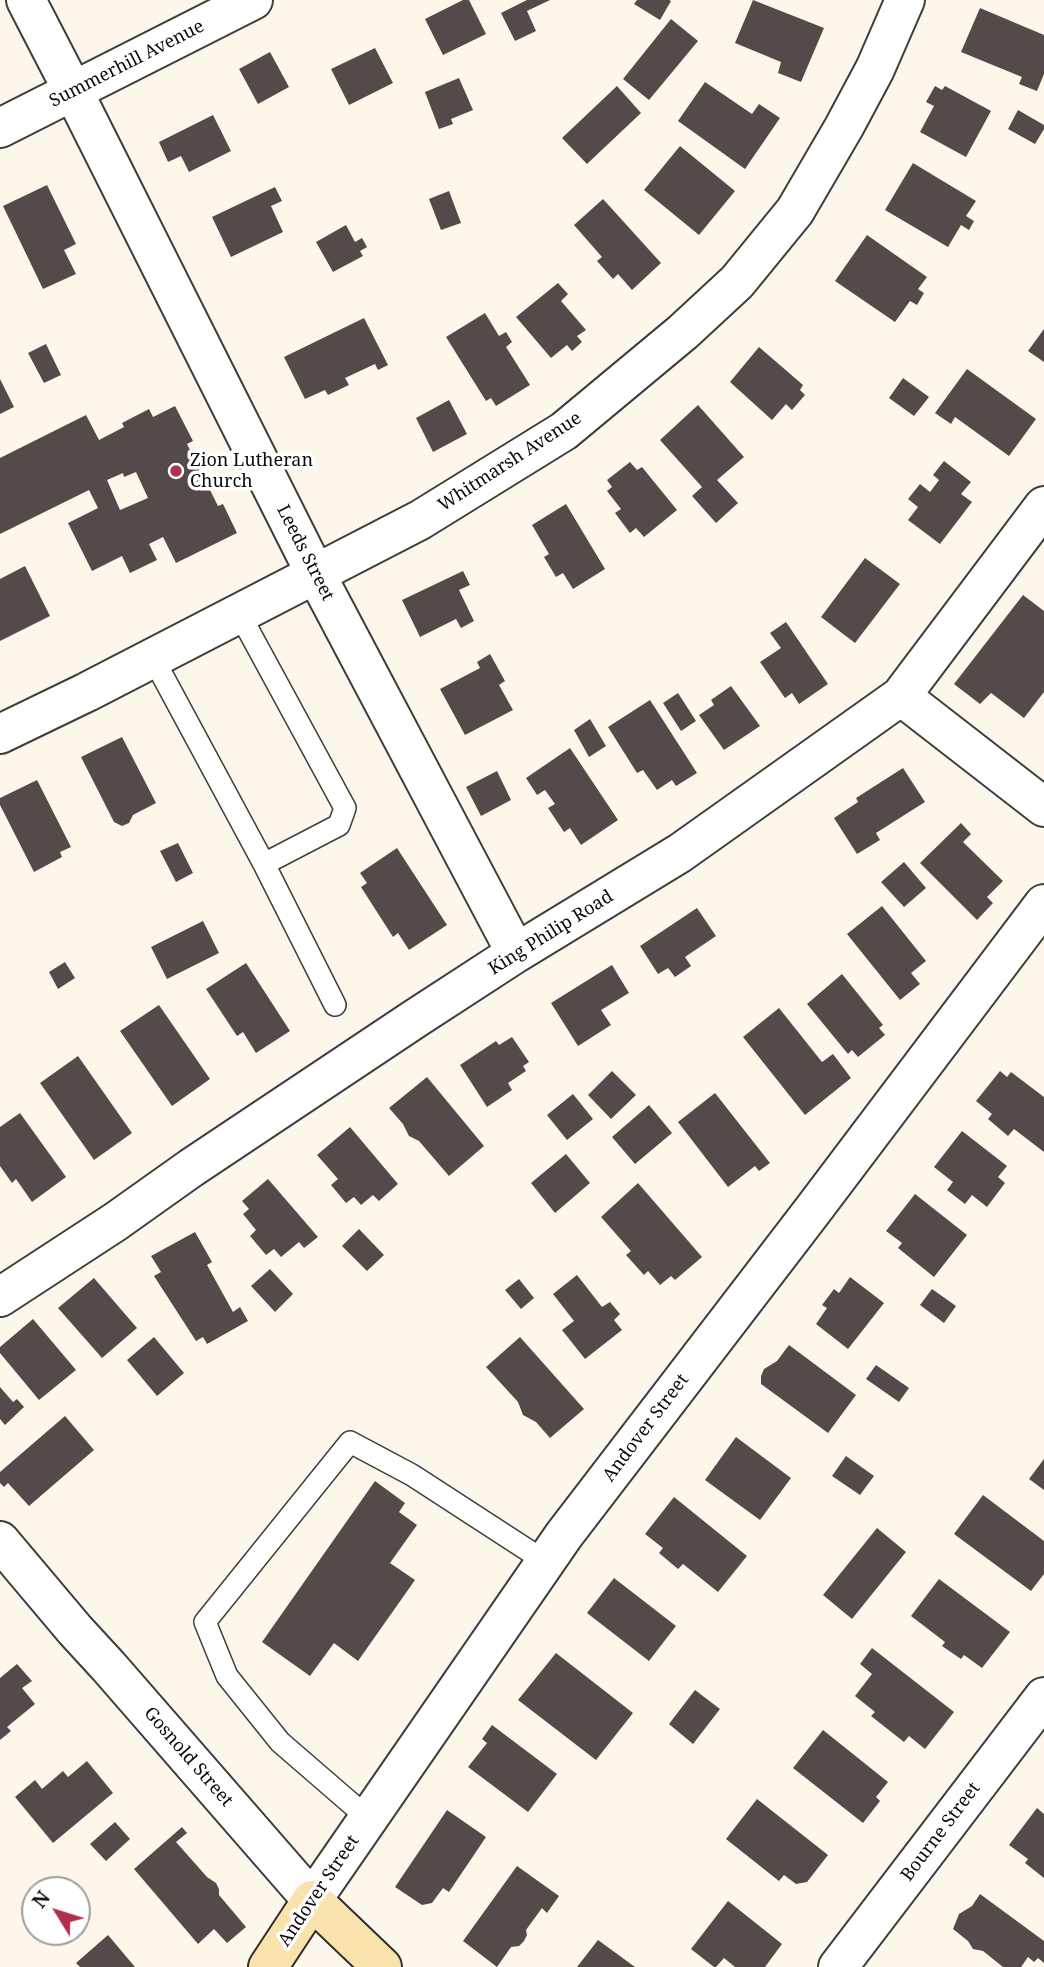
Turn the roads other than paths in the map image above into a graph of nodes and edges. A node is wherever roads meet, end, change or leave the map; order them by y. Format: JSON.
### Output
{"nodes":[{"id":1,"x":26,"y":0,"type":"edge"},
{"id":2,"x":253,"y":0,"type":"edge"},
{"id":3,"x":905,"y":0,"type":"edge"},
{"id":4,"x":74,"y":90,"type":"junction"},
{"id":5,"x":0,"y":128,"type":"edge"},
{"id":6,"x":1044,"y":506,"type":"edge"},
{"id":7,"x":315,"y":574,"type":"junction"},
{"id":8,"x":239,"y":613,"type":"junction"},
{"id":9,"x":153,"y":658,"type":"junction"},
{"id":10,"x":901,"y":695,"type":"junction"},
{"id":11,"x":0,"y":734,"type":"edge"},
{"id":12,"x":1044,"y":807,"type":"edge"},
{"id":13,"x":264,"y":864,"type":"junction"},
{"id":14,"x":1044,"y":904,"type":"edge"},
{"id":15,"x":516,"y":953,"type":"junction"},
{"id":16,"x":335,"y":1005,"type":"dead end"},
{"id":17,"x":0,"y":1297,"type":"edge"},
{"id":18,"x":0,"y":1541,"type":"edge"},
{"id":19,"x":545,"y":1562,"type":"junction"},
{"id":20,"x":1044,"y":1697,"type":"edge"},
{"id":21,"x":369,"y":1819,"type":"junction"},
{"id":22,"x":312,"y":1900,"type":"junction"},
{"id":23,"x":268,"y":1967,"type":"edge"},
{"id":24,"x":382,"y":1967,"type":"edge"},
{"id":25,"x":838,"y":1967,"type":"edge"}],
"edges":[{"from":1,"to":4,"type":"street","name":"Leeds Street"},
{"from":2,"to":4,"type":"street","name":"Summerhill Avenue"},
{"from":3,"to":7,"type":"street","name":"Whitmarsh Avenue"},
{"from":4,"to":5,"type":"street","name":"Summerhill Avenue"},
{"from":4,"to":7,"type":"street","name":"Leeds Street"},
{"from":6,"to":10,"type":"street","name":"King Philip Road"},
{"from":7,"to":8,"type":"street","name":"Whitmarsh Avenue"},
{"from":7,"to":15,"type":"street","name":"Leeds Street"},
{"from":8,"to":9,"type":"street","name":"Whitmarsh Avenue"},
{"from":8,"to":13,"type":"lane"},
{"from":9,"to":11,"type":"street","name":"Whitmarsh Avenue"},
{"from":9,"to":13,"type":"lane"},
{"from":10,"to":12,"type":"street"},
{"from":10,"to":15,"type":"street","name":"King Philip Road"},
{"from":13,"to":16,"type":"lane"},
{"from":14,"to":19,"type":"street","name":"Andover Street"},
{"from":15,"to":17,"type":"street","name":"King Philip Road"},
{"from":18,"to":22,"type":"street","name":"Gosnold Street"},
{"from":19,"to":21,"type":"street","name":"Andover Street"},
{"from":19,"to":21,"type":"lane"},
{"from":20,"to":25,"type":"street","name":"Bourne Street"},
{"from":21,"to":22,"type":"street","name":"Andover Street"},
{"from":22,"to":23,"type":"street","name":"Andover Street"},
{"from":22,"to":24,"type":"street","name":"Gosnold Street"}]}
